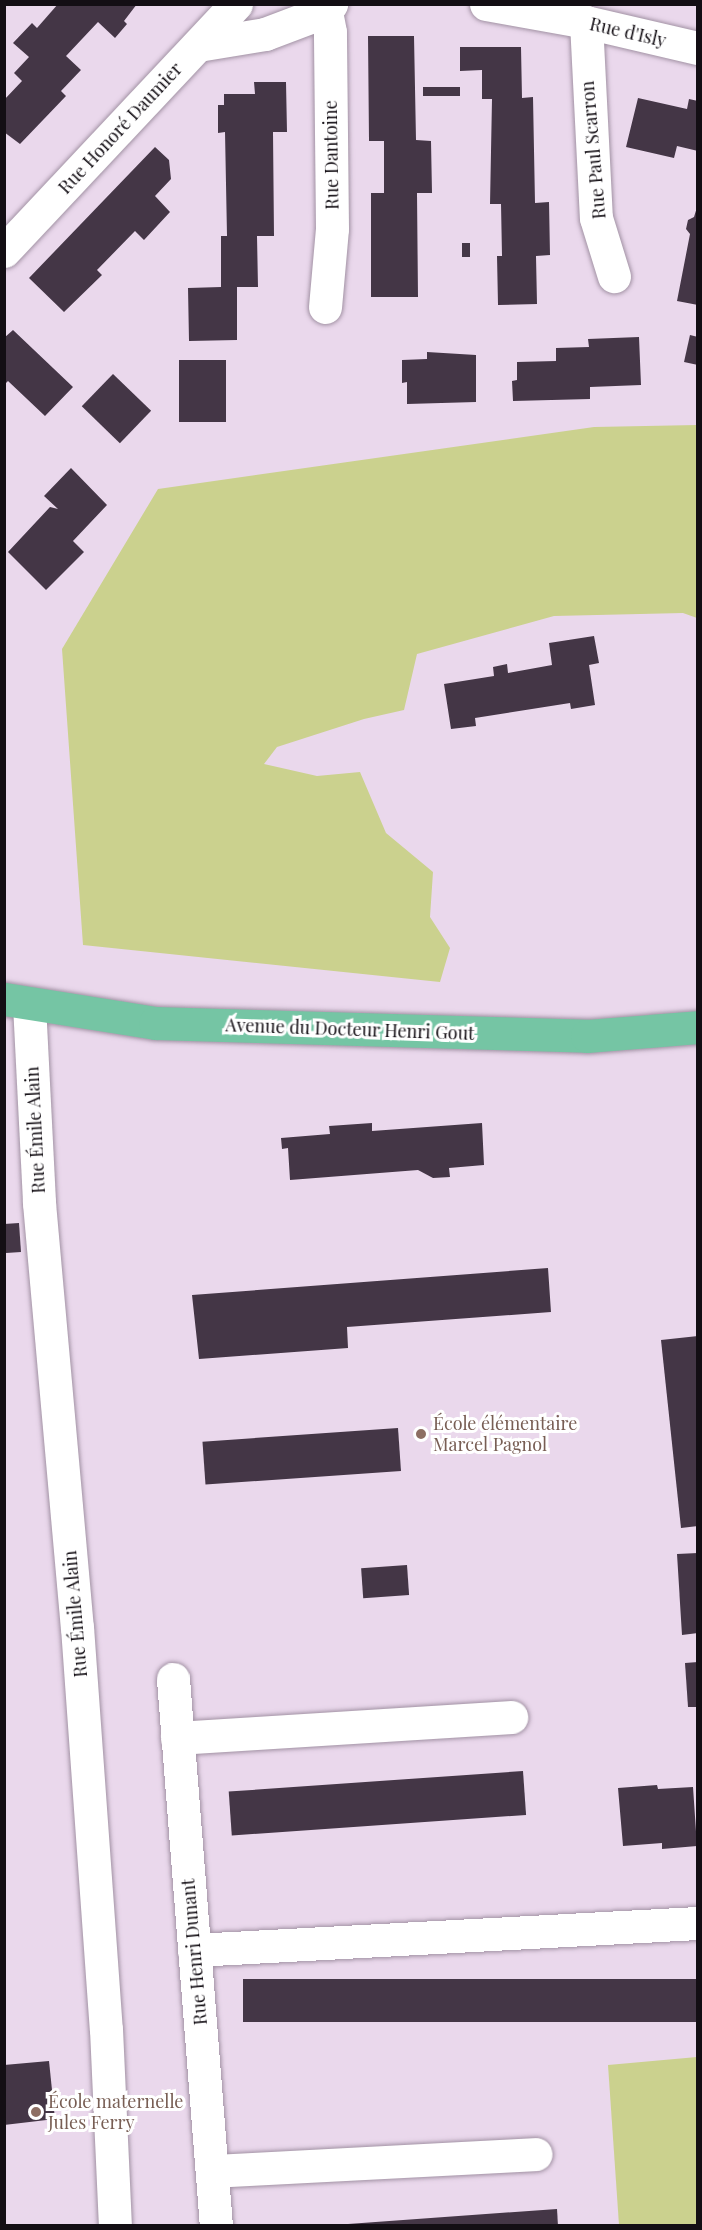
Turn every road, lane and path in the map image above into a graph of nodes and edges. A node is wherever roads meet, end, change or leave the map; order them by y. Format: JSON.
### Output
{"nodes":[{"id":1,"x":236,"y":4,"type":"edge"},
{"id":2,"x":486,"y":4,"type":"edge"},
{"id":3,"x":328,"y":8,"type":"edge"},
{"id":4,"x":586,"y":22,"type":"junction"},
{"id":5,"x":198,"y":45,"type":"junction"},
{"id":6,"x":698,"y":48,"type":"edge"},
{"id":7,"x":4,"y":251,"type":"edge"},
{"id":8,"x":614,"y":276,"type":"dead end"},
{"id":9,"x":325,"y":307,"type":"dead end"},
{"id":10,"x":16,"y":1001,"type":"edge"},
{"id":11,"x":698,"y":1028,"type":"edge"},
{"id":12,"x":173,"y":1679,"type":"dead end"},
{"id":13,"x":511,"y":1717,"type":"dead end"},
{"id":14,"x":177,"y":1738,"type":"junction"},
{"id":15,"x":698,"y":1923,"type":"edge"},
{"id":16,"x":194,"y":1950,"type":"junction"},
{"id":17,"x":536,"y":2154,"type":"dead end"},
{"id":18,"x":212,"y":2171,"type":"junction"},
{"id":19,"x":115,"y":2226,"type":"edge"},
{"id":20,"x":216,"y":2226,"type":"edge"}],
"edges":[{"from":1,"to":5,"type":"street","name":"Rue Honoré Daumier"},
{"from":2,"to":4,"type":"street","name":"Rue d'Isly"},
{"from":3,"to":5,"type":"street"},
{"from":3,"to":9,"type":"street","name":"Rue Dantoine"},
{"from":4,"to":6,"type":"street","name":"Rue d'Isly"},
{"from":4,"to":8,"type":"street","name":"Rue Paul Scarron"},
{"from":5,"to":7,"type":"street","name":"Rue Honoré Daumier"},
{"from":10,"to":11,"type":"main road","name":"Avenue du Docteur Henri Gout"},
{"from":10,"to":19,"type":"street","name":"Rue Émile Alain"},
{"from":12,"to":14,"type":"street","name":"Rue Henri Dunant"},
{"from":13,"to":14,"type":"street"},
{"from":14,"to":16,"type":"street","name":"Rue Henri Dunant"},
{"from":15,"to":16,"type":"street"},
{"from":16,"to":18,"type":"street","name":"Rue Henri Dunant"},
{"from":17,"to":18,"type":"street"},
{"from":18,"to":20,"type":"street","name":"Rue Henri Dunant"}]}
